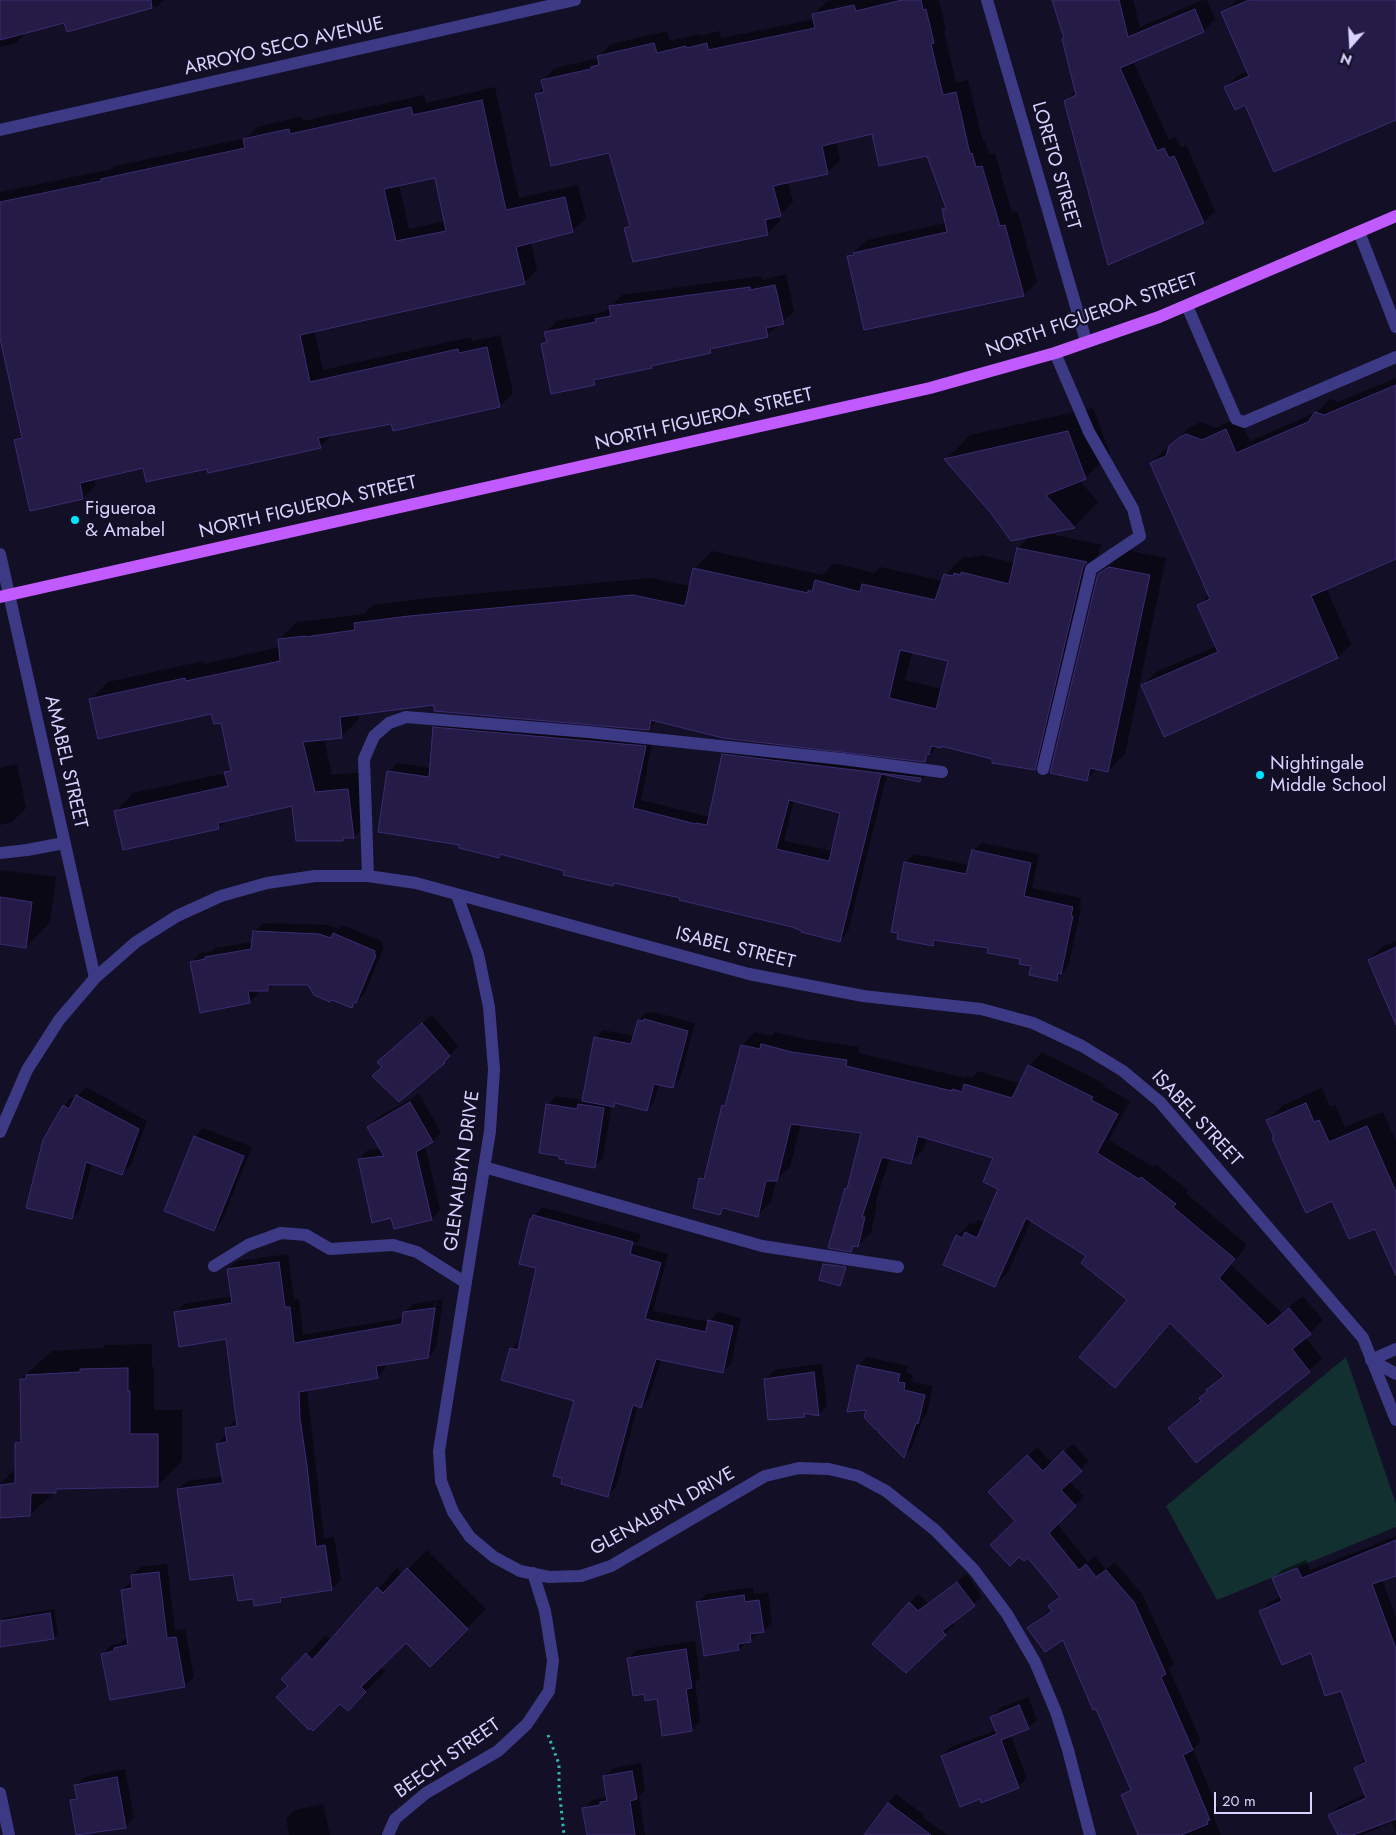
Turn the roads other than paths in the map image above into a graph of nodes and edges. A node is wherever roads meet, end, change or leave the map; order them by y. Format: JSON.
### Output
{"nodes":[{"id":1,"x":575,"y":0,"type":"edge"},
{"id":2,"x":987,"y":0,"type":"edge"},
{"id":3,"x":0,"y":130,"type":"edge"},
{"id":4,"x":1396,"y":216,"type":"edge"},
{"id":5,"x":1359,"y":232,"type":"junction"},
{"id":6,"x":1187,"y":306,"type":"junction"},
{"id":7,"x":1396,"y":327,"type":"edge"},
{"id":8,"x":1086,"y":342,"type":"junction"},
{"id":9,"x":1055,"y":353,"type":"junction"},
{"id":10,"x":1396,"y":357,"type":"edge"},
{"id":11,"x":0,"y":554,"type":"edge"},
{"id":12,"x":4,"y":596,"type":"edge"},
{"id":13,"x":1043,"y":769,"type":"dead end"},
{"id":14,"x":942,"y":772,"type":"dead end"},
{"id":15,"x":64,"y":842,"type":"junction"},
{"id":16,"x":0,"y":853,"type":"edge"},
{"id":17,"x":368,"y":876,"type":"junction"},
{"id":18,"x":457,"y":894,"type":"junction"},
{"id":19,"x":94,"y":978,"type":"junction"},
{"id":20,"x":0,"y":1132,"type":"edge"},
{"id":21,"x":484,"y":1167,"type":"junction"},
{"id":22,"x":214,"y":1266,"type":"dead end"},
{"id":23,"x":898,"y":1267,"type":"dead end"},
{"id":24,"x":466,"y":1283,"type":"junction"},
{"id":25,"x":1396,"y":1349,"type":"edge"},
{"id":26,"x":1371,"y":1360,"type":"junction"},
{"id":27,"x":1396,"y":1374,"type":"edge"},
{"id":28,"x":1396,"y":1420,"type":"edge"},
{"id":29,"x":533,"y":1573,"type":"junction"},
{"id":30,"x":0,"y":1794,"type":"edge"},
{"id":31,"x":9,"y":1835,"type":"edge"},
{"id":32,"x":388,"y":1835,"type":"edge"},
{"id":33,"x":1090,"y":1835,"type":"edge"}],
"edges":[{"from":1,"to":3,"type":"street","name":"ARROYO SECO AVENUE"},
{"from":2,"to":8,"type":"street","name":"LORETO STREET"},
{"from":4,"to":5,"type":"main road","name":"NORTH FIGUEROA STREET"},
{"from":5,"to":6,"type":"main road","name":"NORTH FIGUEROA STREET"},
{"from":5,"to":7,"type":"street"},
{"from":6,"to":8,"type":"main road","name":"NORTH FIGUEROA STREET"},
{"from":6,"to":10,"type":"street"},
{"from":8,"to":9,"type":"main road","name":"NORTH FIGUEROA STREET"},
{"from":9,"to":12,"type":"main road","name":"NORTH FIGUEROA STREET"},
{"from":9,"to":13,"type":"street"},
{"from":11,"to":12,"type":"street","name":"AMABEL STREET"},
{"from":12,"to":15,"type":"street","name":"AMABEL STREET"},
{"from":14,"to":17,"type":"street"},
{"from":15,"to":16,"type":"street"},
{"from":15,"to":19,"type":"street","name":"AMABEL STREET"},
{"from":17,"to":18,"type":"street","name":"ISABEL STREET"},
{"from":17,"to":19,"type":"street","name":"ISABEL STREET"},
{"from":18,"to":21,"type":"street","name":"GLENALBYN DRIVE"},
{"from":18,"to":26,"type":"street","name":"ISABEL STREET"},
{"from":19,"to":20,"type":"street","name":"ISABEL STREET"},
{"from":21,"to":23,"type":"street"},
{"from":21,"to":24,"type":"street","name":"GLENALBYN DRIVE"},
{"from":22,"to":24,"type":"street"},
{"from":24,"to":29,"type":"street","name":"GLENALBYN DRIVE"},
{"from":25,"to":26,"type":"street"},
{"from":26,"to":27,"type":"street"},
{"from":26,"to":28,"type":"street","name":"ISABEL STREET"},
{"from":29,"to":32,"type":"street","name":"BEECH STREET"},
{"from":29,"to":33,"type":"street","name":"GLENALBYN DRIVE"},
{"from":30,"to":31,"type":"street"}]}
